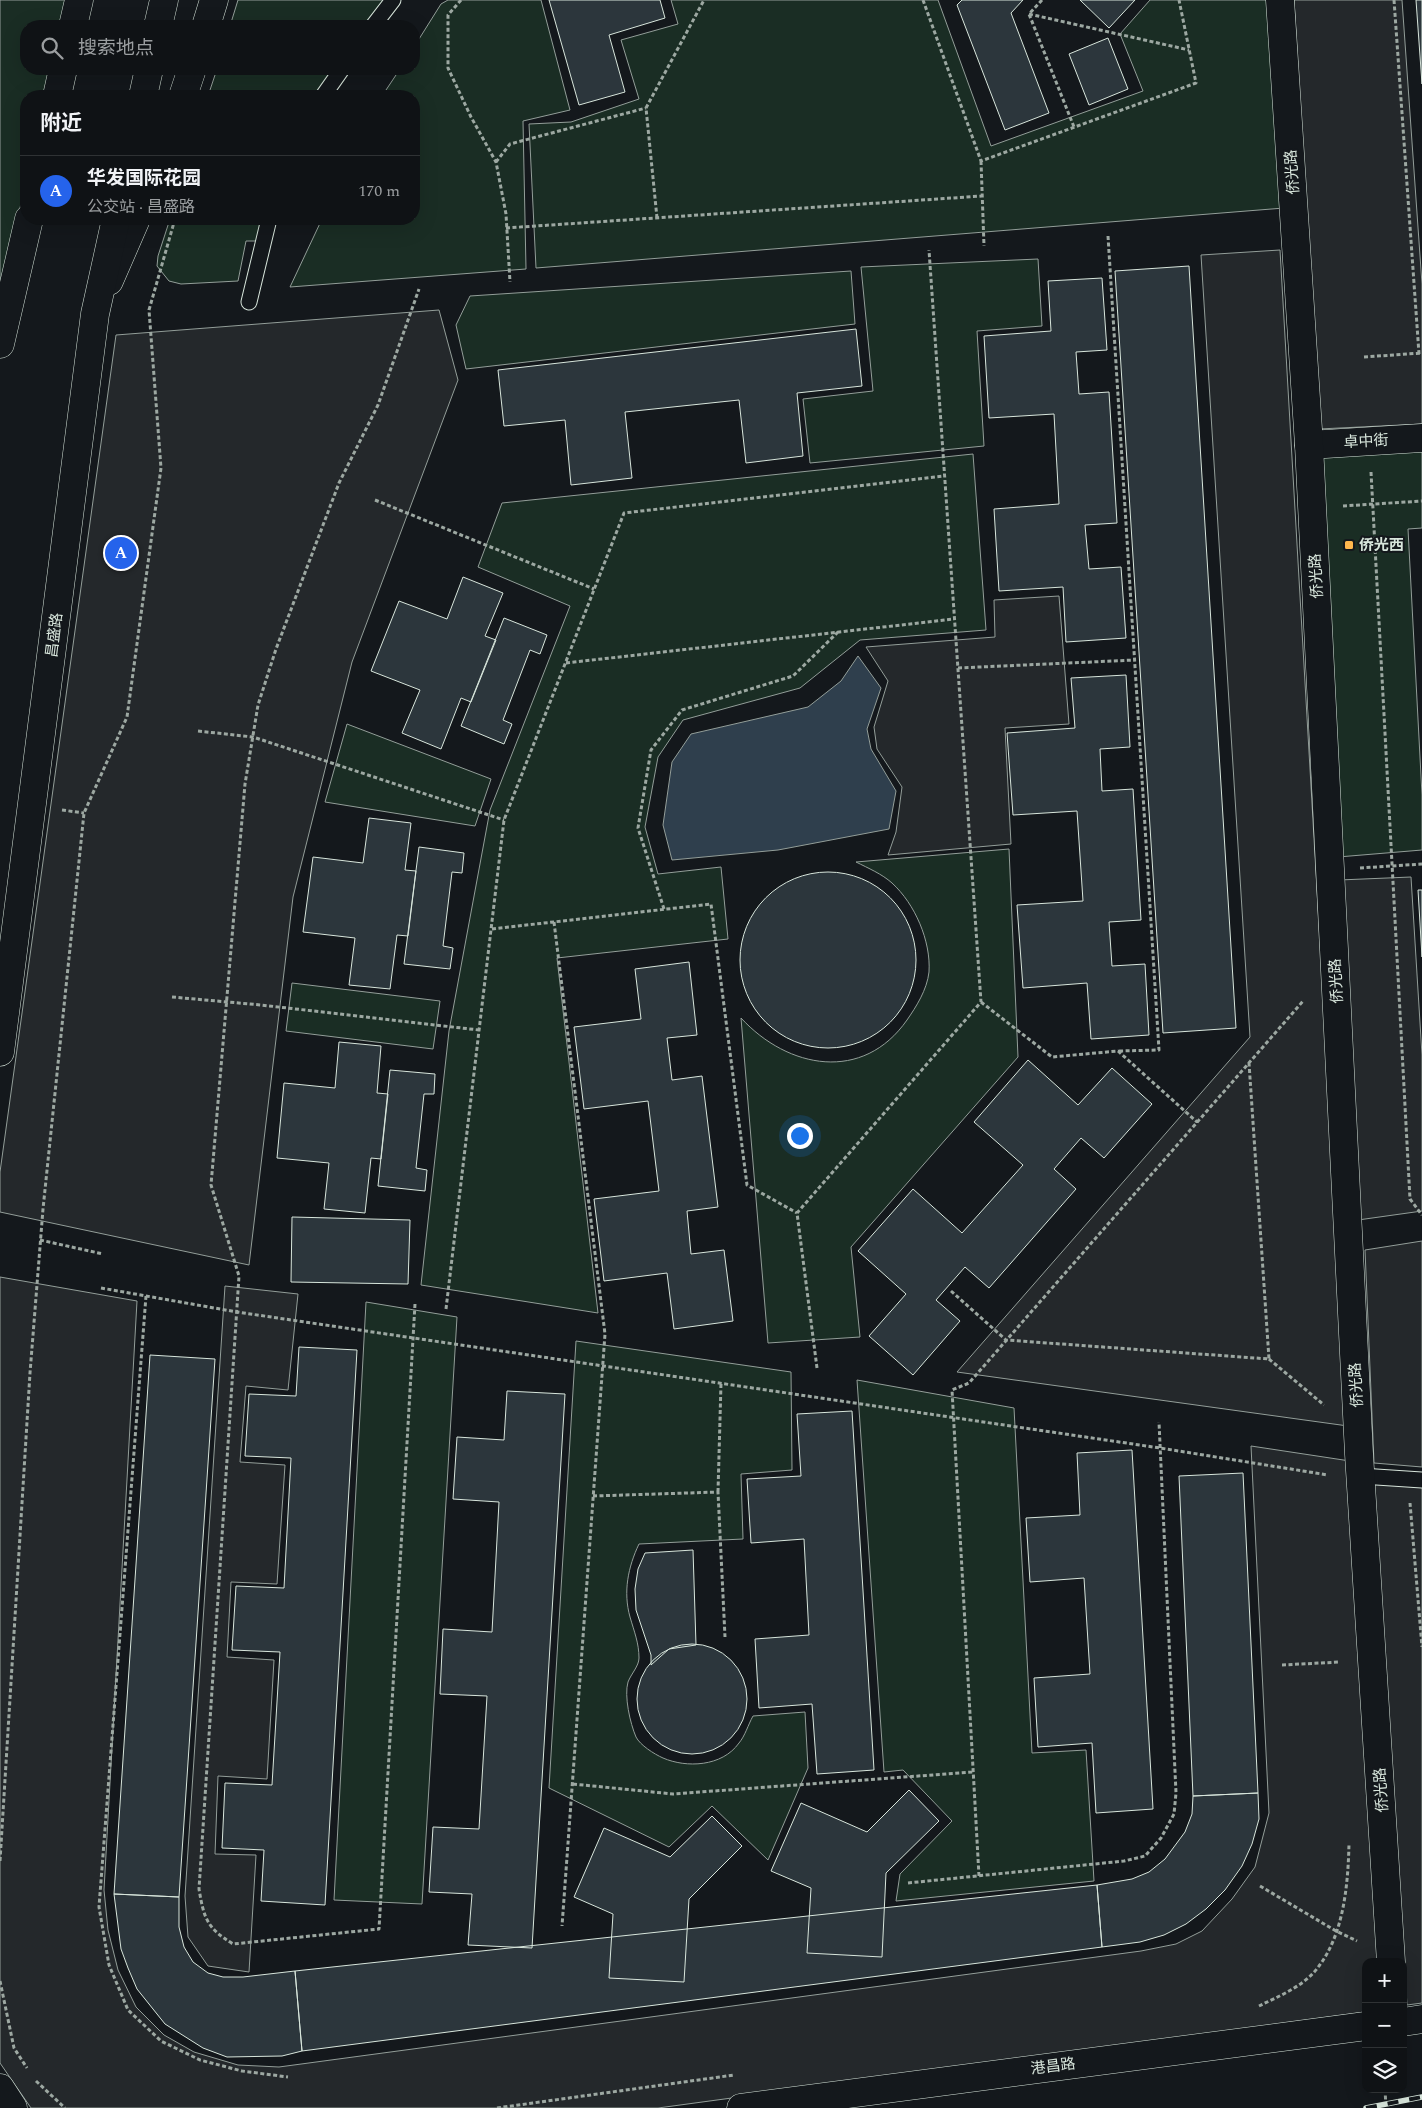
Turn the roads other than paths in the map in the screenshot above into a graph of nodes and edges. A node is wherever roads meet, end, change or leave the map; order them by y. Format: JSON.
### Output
{"nodes":[{"id":1,"x":78,"y":0,"type":"edge"},
{"id":2,"x":164,"y":0,"type":"edge"},
{"id":3,"x":214,"y":0,"type":"edge"},
{"id":4,"x":393,"y":0,"type":"edge"},
{"id":5,"x":1280,"y":0,"type":"edge"},
{"id":6,"x":74,"y":20,"type":"edge"},
{"id":7,"x":159,"y":20,"type":"edge"},
{"id":8,"x":208,"y":20,"type":"edge"},
{"id":9,"x":378,"y":20,"type":"edge"},
{"id":10,"x":62,"y":75,"type":"edge"},
{"id":11,"x":148,"y":75,"type":"edge"},
{"id":12,"x":190,"y":75,"type":"edge"},
{"id":13,"x":338,"y":75,"type":"edge"},
{"id":14,"x":58,"y":90,"type":"edge"},
{"id":15,"x":144,"y":90,"type":"edge"},
{"id":16,"x":185,"y":90,"type":"edge"},
{"id":17,"x":327,"y":90,"type":"edge"},
{"id":18,"x":28,"y":225,"type":"edge"},
{"id":19,"x":115,"y":225,"type":"edge"},
{"id":20,"x":133,"y":225,"type":"edge"},
{"id":21,"x":268,"y":225,"type":"edge"},
{"id":22,"x":249,"y":302,"type":"dead end"},
{"id":23,"x":95,"y":314,"type":"junction"},
{"id":24,"x":0,"y":344,"type":"edge"},
{"id":25,"x":1422,"y":438,"type":"edge"},
{"id":26,"x":1309,"y":444,"type":"junction"},
{"id":27,"x":0,"y":1052,"type":"edge"},
{"id":28,"x":1361,"y":1476,"type":"junction"},
{"id":29,"x":1415,"y":1480,"type":"edge"},
{"id":30,"x":1391,"y":1958,"type":"edge"},
{"id":31,"x":1422,"y":2019,"type":"edge"},
{"id":32,"x":1407,"y":2021,"type":"edge"},
{"id":33,"x":1362,"y":2027,"type":"edge"},
{"id":34,"x":0,"y":2088,"type":"edge"},
{"id":35,"x":13,"y":2108,"type":"edge"},
{"id":36,"x":741,"y":2108,"type":"edge"}],
"edges":[{"from":1,"to":6,"type":"street"},
{"from":2,"to":7,"type":"street"},
{"from":3,"to":8,"type":"street"},
{"from":4,"to":9,"type":"lane"},
{"from":5,"to":26,"type":"street","name":"侨光路"},
{"from":10,"to":14,"type":"street"},
{"from":11,"to":15,"type":"street"},
{"from":12,"to":16,"type":"street"},
{"from":13,"to":17,"type":"lane"},
{"from":18,"to":24,"type":"street"},
{"from":19,"to":23,"type":"street","name":"昌盛路"},
{"from":20,"to":23,"type":"street"},
{"from":21,"to":22,"type":"lane"},
{"from":23,"to":27,"type":"street","name":"昌盛路"},
{"from":25,"to":26,"type":"street","name":"卓中街"},
{"from":26,"to":28,"type":"street","name":"侨光路"},
{"from":28,"to":29,"type":"lane"},
{"from":28,"to":30,"type":"street","name":"侨光路"},
{"from":31,"to":32,"type":"street"},
{"from":33,"to":36,"type":"street","name":"港昌路"},
{"from":34,"to":35,"type":"street"}]}
